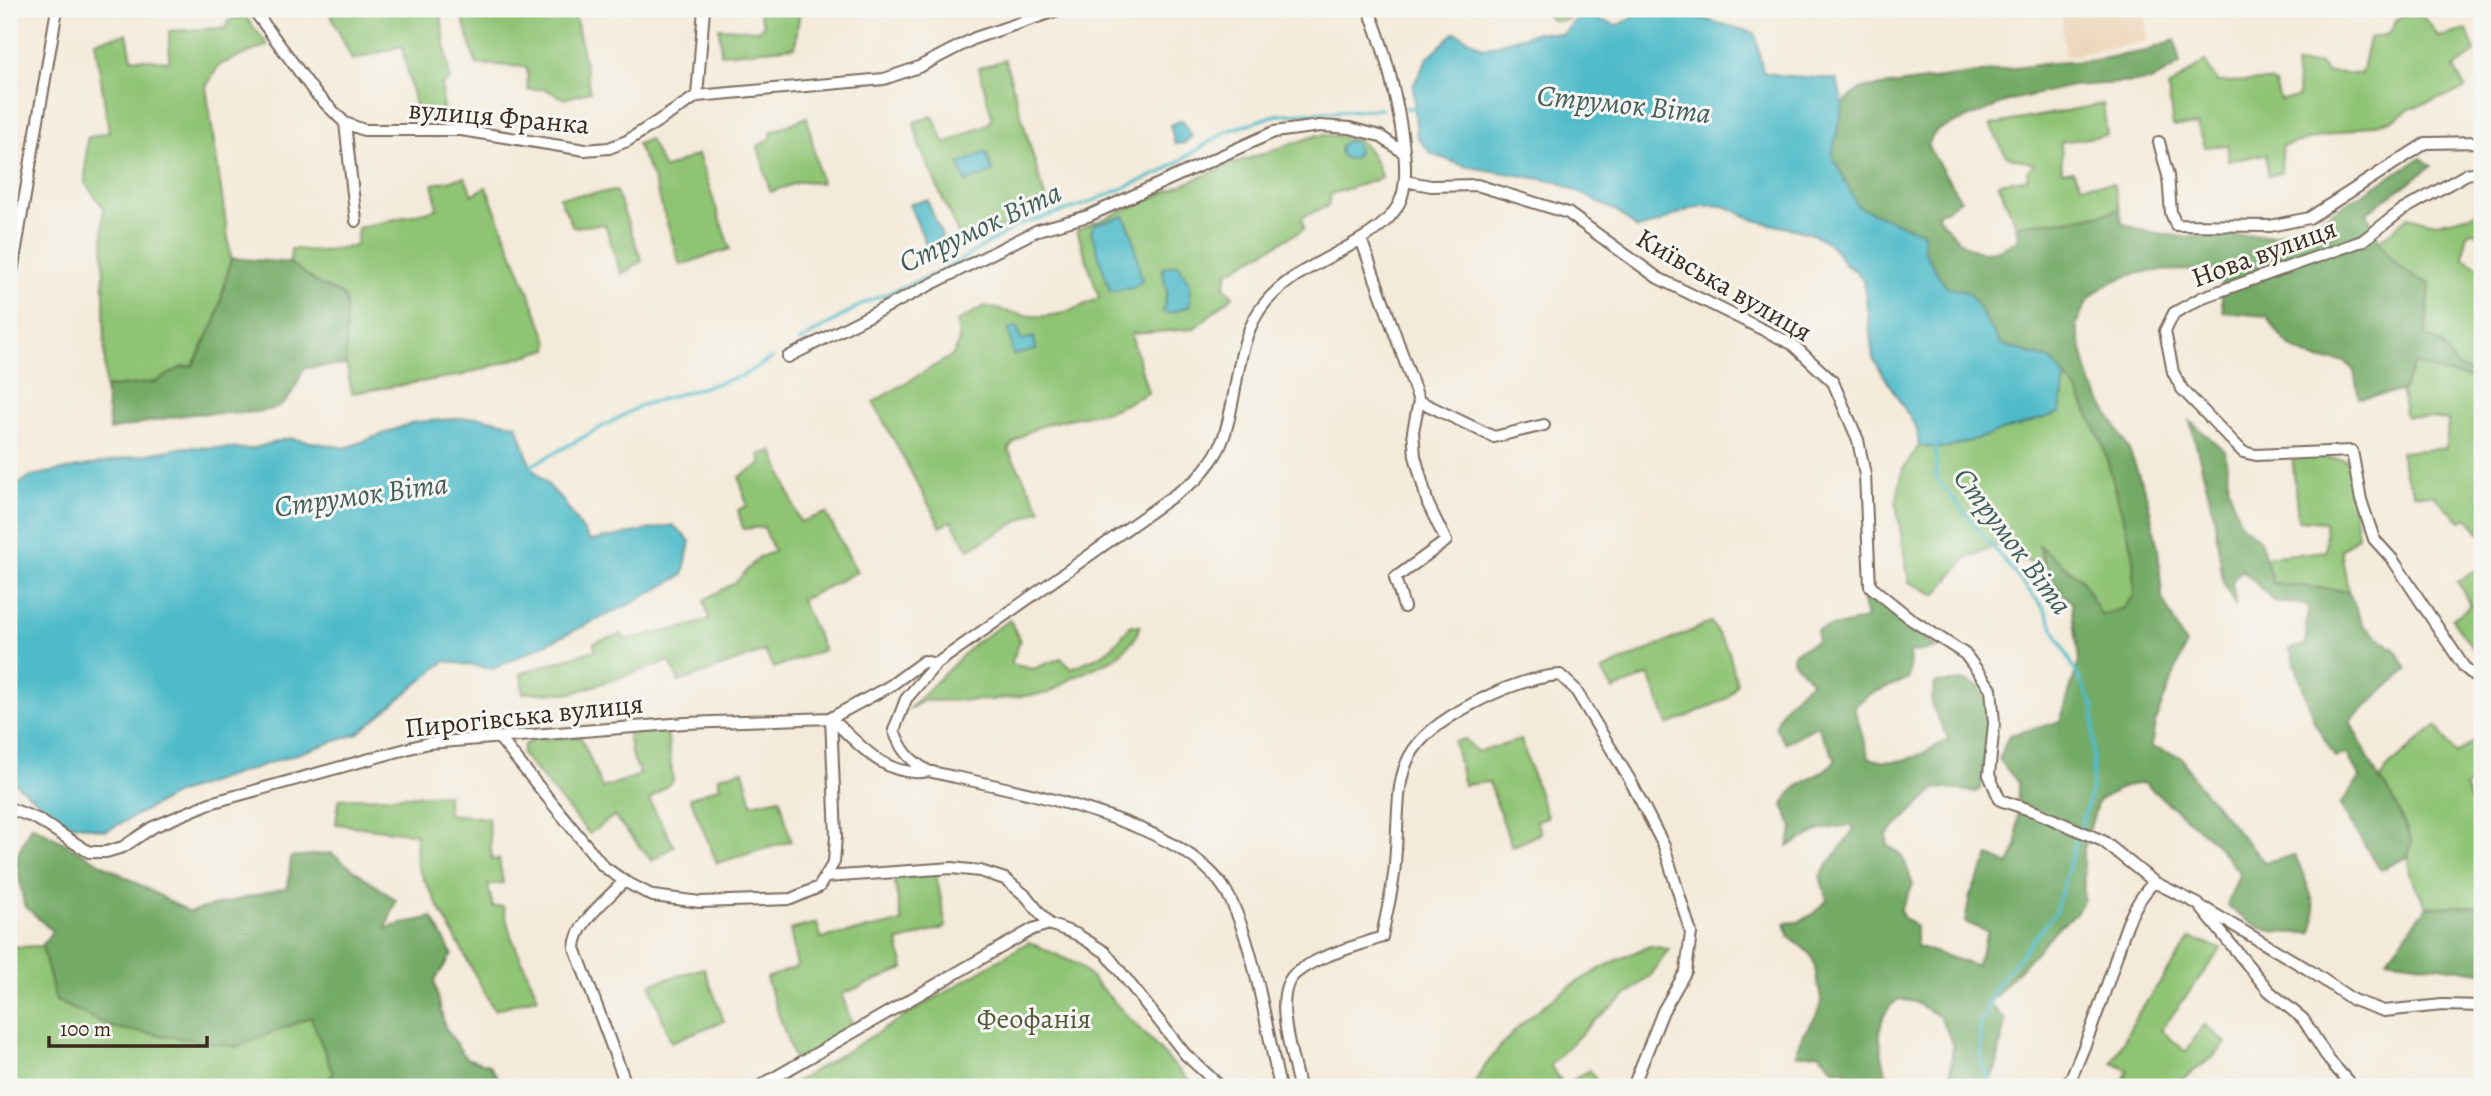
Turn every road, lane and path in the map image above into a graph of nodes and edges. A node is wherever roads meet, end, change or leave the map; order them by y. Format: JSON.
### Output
{"nodes":[{"id":1,"x":57,"y":9,"type":"edge"},
{"id":2,"x":253,"y":9,"type":"edge"},
{"id":3,"x":704,"y":9,"type":"edge"},
{"id":4,"x":1062,"y":9,"type":"edge"},
{"id":5,"x":1368,"y":9,"type":"edge"},
{"id":6,"x":697,"y":96,"type":"junction"},
{"id":7,"x":345,"y":122,"type":"junction"},
{"id":8,"x":2159,"y":142,"type":"dead end"},
{"id":9,"x":2482,"y":142,"type":"edge"},
{"id":10,"x":1404,"y":153,"type":"junction"},
{"id":11,"x":2482,"y":171,"type":"edge"},
{"id":12,"x":1405,"y":181,"type":"junction"},
{"id":13,"x":356,"y":222,"type":"dead end"},
{"id":14,"x":1361,"y":239,"type":"junction"},
{"id":15,"x":9,"y":289,"type":"edge"},
{"id":16,"x":788,"y":357,"type":"dead end"},
{"id":17,"x":1419,"y":401,"type":"junction"},
{"id":18,"x":1544,"y":425,"type":"dead end"},
{"id":19,"x":1404,"y":607,"type":"dead end"},
{"id":20,"x":936,"y":664,"type":"junction"},
{"id":21,"x":2482,"y":682,"type":"edge"},
{"id":22,"x":831,"y":718,"type":"junction"},
{"id":23,"x":501,"y":740,"type":"junction"},
{"id":24,"x":928,"y":771,"type":"junction"},
{"id":25,"x":9,"y":808,"type":"edge"},
{"id":26,"x":826,"y":877,"type":"junction"},
{"id":27,"x":624,"y":881,"type":"junction"},
{"id":28,"x":2154,"y":882,"type":"junction"},
{"id":29,"x":2198,"y":904,"type":"junction"},
{"id":30,"x":1049,"y":924,"type":"junction"},
{"id":31,"x":2482,"y":1006,"type":"edge"},
{"id":32,"x":628,"y":1087,"type":"edge"},
{"id":33,"x":758,"y":1087,"type":"edge"},
{"id":34,"x":1221,"y":1087,"type":"edge"},
{"id":35,"x":1280,"y":1087,"type":"edge"},
{"id":36,"x":1300,"y":1087,"type":"edge"},
{"id":37,"x":1637,"y":1087,"type":"edge"},
{"id":38,"x":2067,"y":1087,"type":"edge"},
{"id":39,"x":2353,"y":1087,"type":"edge"}],
"edges":[{"from":1,"to":15,"type":"street"},
{"from":2,"to":7,"type":"street"},
{"from":3,"to":6,"type":"street"},
{"from":4,"to":6,"type":"street","name":"вулиця Франка"},
{"from":5,"to":10,"type":"street"},
{"from":6,"to":7,"type":"street","name":"вулиця Франка"},
{"from":7,"to":13,"type":"street"},
{"from":8,"to":9,"type":"street"},
{"from":10,"to":12,"type":"street"},
{"from":10,"to":16,"type":"street"},
{"from":11,"to":21,"type":"street","name":"Нова вулиця"},
{"from":12,"to":14,"type":"street"},
{"from":12,"to":28,"type":"street","name":"Київська вулиця"},
{"from":14,"to":17,"type":"street"},
{"from":14,"to":20,"type":"street"},
{"from":17,"to":18,"type":"street"},
{"from":17,"to":19,"type":"street"},
{"from":20,"to":22,"type":"street"},
{"from":20,"to":24,"type":"street"},
{"from":22,"to":23,"type":"street","name":"Пирогівська вулиця"},
{"from":22,"to":24,"type":"street"},
{"from":22,"to":26,"type":"street"},
{"from":23,"to":25,"type":"street","name":"Пирогівська вулиця"},
{"from":23,"to":27,"type":"street"},
{"from":24,"to":35,"type":"street"},
{"from":26,"to":27,"type":"street"},
{"from":26,"to":30,"type":"street"},
{"from":27,"to":32,"type":"street"},
{"from":28,"to":29,"type":"street","name":"Київська вулиця"},
{"from":28,"to":38,"type":"street"},
{"from":29,"to":31,"type":"street"},
{"from":29,"to":39,"type":"street","name":"Київська вулиця"},
{"from":30,"to":33,"type":"street"},
{"from":30,"to":34,"type":"street"},
{"from":36,"to":37,"type":"street"}]}
